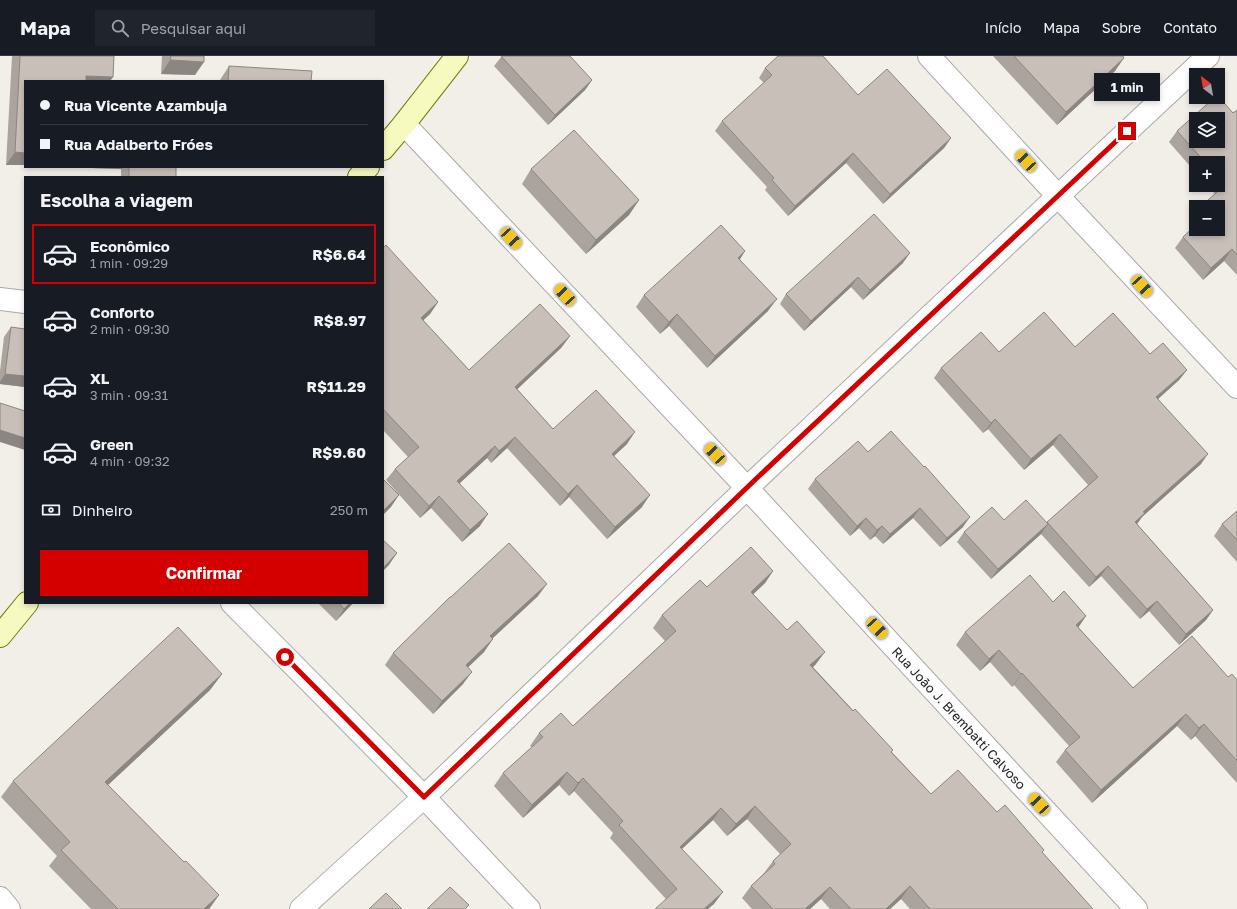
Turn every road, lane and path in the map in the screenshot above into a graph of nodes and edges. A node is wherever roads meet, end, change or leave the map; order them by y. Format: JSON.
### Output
{"nodes":[{"id":1,"x":456,"y":56,"type":"edge"},
{"id":2,"x":929,"y":56,"type":"edge"},
{"id":3,"x":1208,"y":56,"type":"edge"},
{"id":4,"x":404,"y":124,"type":"junction"},
{"id":5,"x":384,"y":148,"type":"edge"},
{"id":6,"x":367,"y":168,"type":"edge"},
{"id":7,"x":360,"y":176,"type":"edge"},
{"id":8,"x":1058,"y":196,"type":"junction"},
{"id":9,"x":0,"y":299,"type":"edge"},
{"id":10,"x":24,"y":302,"type":"edge"},
{"id":11,"x":1237,"y":387,"type":"edge"},
{"id":12,"x":747,"y":488,"type":"junction"},
{"id":13,"x":26,"y":604,"type":"edge"},
{"id":14,"x":233,"y":604,"type":"edge"},
{"id":15,"x":0,"y":636,"type":"edge"},
{"id":16,"x":424,"y":797,"type":"junction"},
{"id":17,"x":0,"y":898,"type":"edge"},
{"id":18,"x":10,"y":909,"type":"edge"},
{"id":19,"x":301,"y":909,"type":"edge"},
{"id":20,"x":529,"y":909,"type":"edge"},
{"id":21,"x":1136,"y":909,"type":"edge"}],
"edges":[{"from":1,"to":4,"type":"street"},
{"from":2,"to":8,"type":"street"},
{"from":3,"to":8,"type":"street"},
{"from":4,"to":5,"type":"street"},
{"from":4,"to":12,"type":"street","name":"Rua João J. Brembatti Calvoso"},
{"from":6,"to":7,"type":"street"},
{"from":8,"to":11,"type":"street"},
{"from":8,"to":12,"type":"street"},
{"from":9,"to":10,"type":"street"},
{"from":12,"to":16,"type":"street"},
{"from":12,"to":21,"type":"street","name":"Rua João J. Brembatti Calvoso"},
{"from":13,"to":15,"type":"street"},
{"from":14,"to":16,"type":"street"},
{"from":16,"to":19,"type":"street"},
{"from":16,"to":20,"type":"street"},
{"from":17,"to":18,"type":"street"}]}
